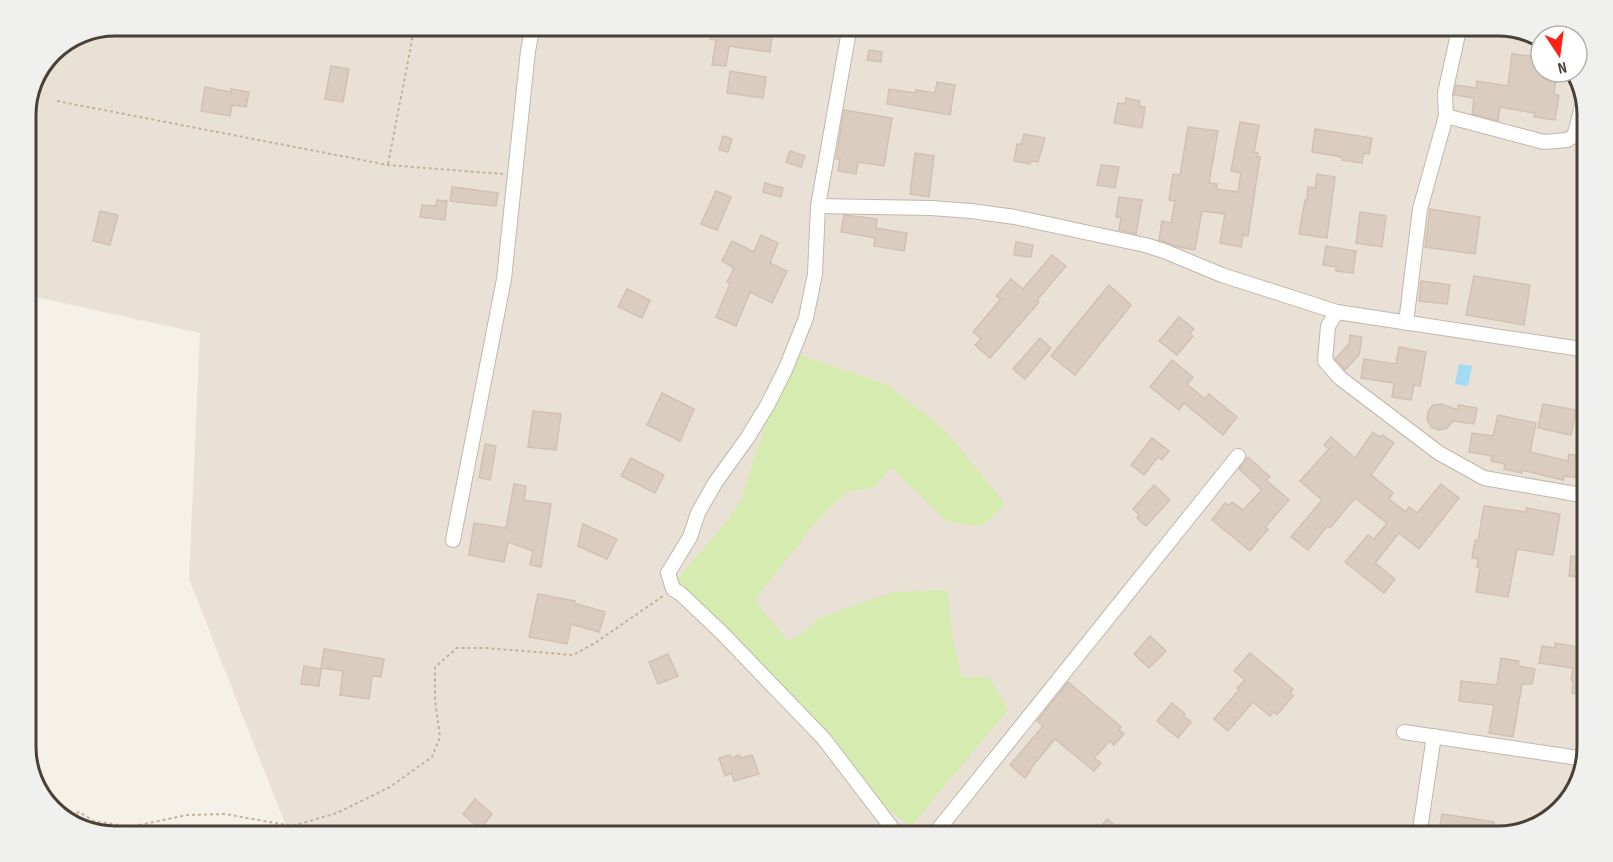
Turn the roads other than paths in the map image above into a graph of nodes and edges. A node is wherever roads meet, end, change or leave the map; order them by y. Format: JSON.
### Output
{"nodes":[{"id":1,"x":531,"y":36,"type":"edge"},
{"id":2,"x":848,"y":36,"type":"edge"},
{"id":3,"x":1458,"y":36,"type":"edge"},
{"id":4,"x":1446,"y":116,"type":"junction"},
{"id":5,"x":1577,"y":125,"type":"edge"},
{"id":6,"x":819,"y":206,"type":"junction"},
{"id":7,"x":1337,"y":312,"type":"junction"},
{"id":8,"x":1406,"y":323,"type":"junction"},
{"id":9,"x":1577,"y":349,"type":"edge"},
{"id":10,"x":1238,"y":456,"type":"dead end"},
{"id":11,"x":1577,"y":494,"type":"edge"},
{"id":12,"x":453,"y":540,"type":"dead end"},
{"id":13,"x":1404,"y":732,"type":"dead end"},
{"id":14,"x":1434,"y":736,"type":"junction"},
{"id":15,"x":1576,"y":758,"type":"edge"},
{"id":16,"x":889,"y":826,"type":"edge"},
{"id":17,"x":942,"y":826,"type":"edge"},
{"id":18,"x":1421,"y":826,"type":"edge"}],
"edges":[{"from":1,"to":12,"type":"street"},
{"from":2,"to":6,"type":"street"},
{"from":3,"to":4,"type":"street"},
{"from":4,"to":5,"type":"street"},
{"from":4,"to":8,"type":"street"},
{"from":6,"to":7,"type":"street"},
{"from":6,"to":16,"type":"street"},
{"from":7,"to":8,"type":"street"},
{"from":7,"to":11,"type":"street"},
{"from":8,"to":9,"type":"street"},
{"from":10,"to":17,"type":"street"},
{"from":13,"to":14,"type":"street"},
{"from":14,"to":15,"type":"street"},
{"from":14,"to":18,"type":"street"}]}
